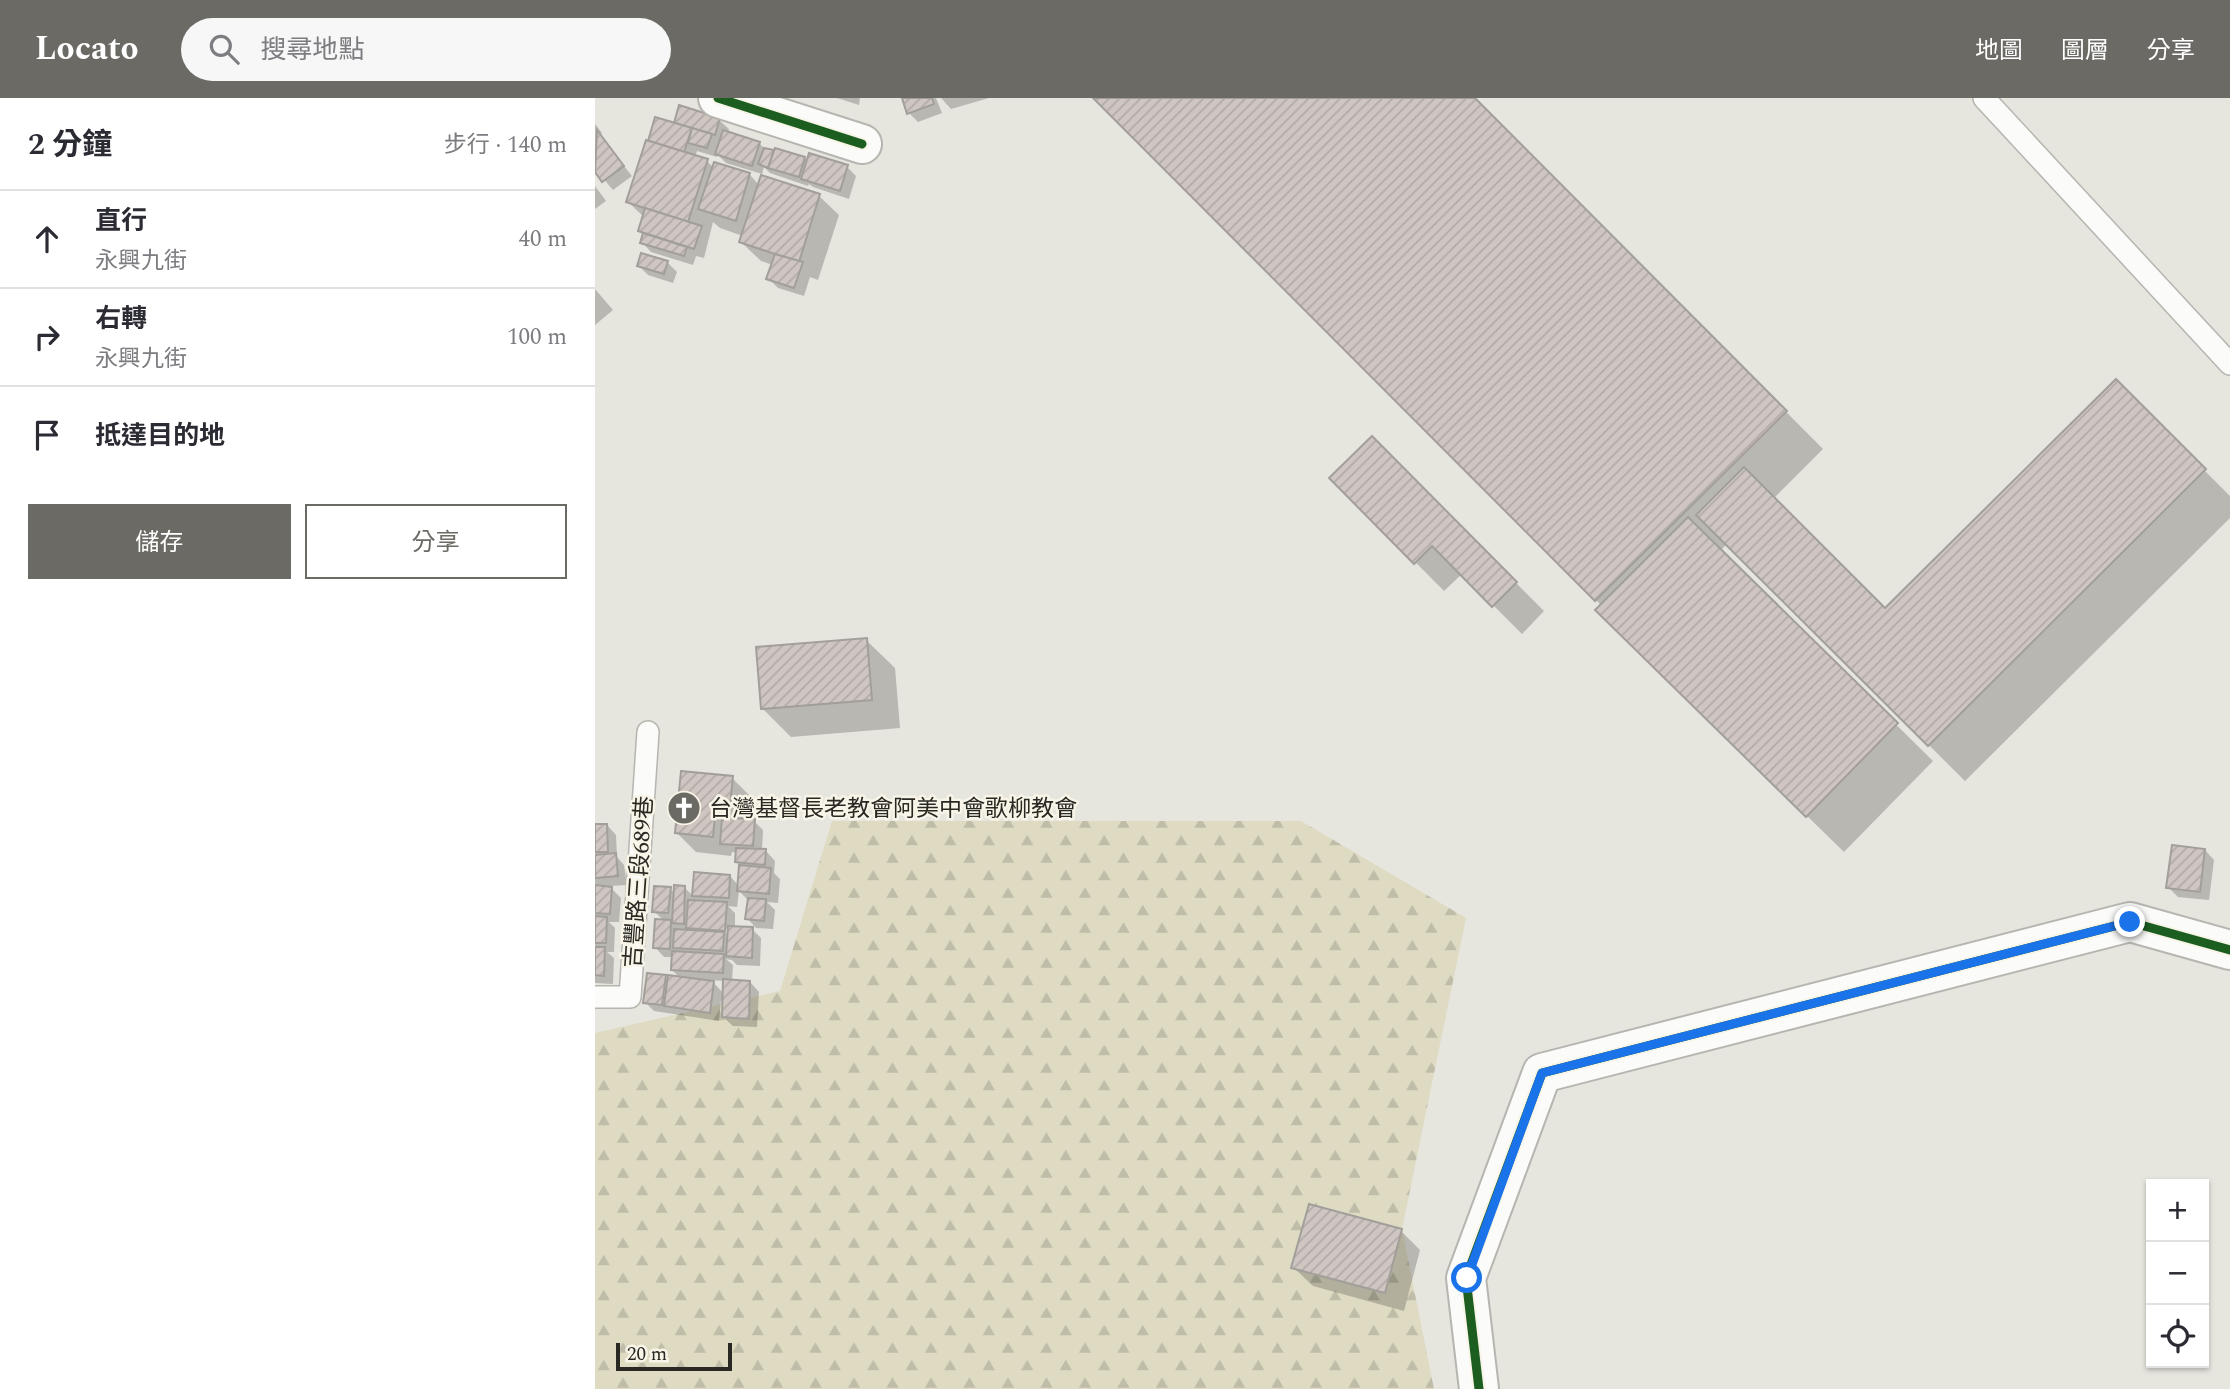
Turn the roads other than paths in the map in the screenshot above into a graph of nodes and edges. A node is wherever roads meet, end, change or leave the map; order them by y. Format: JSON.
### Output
{"nodes":[{"id":1,"x":718,"y":98,"type":"edge"},
{"id":2,"x":1984,"y":98,"type":"edge"},
{"id":3,"x":862,"y":144,"type":"dead end"},
{"id":4,"x":2230,"y":364,"type":"edge"},
{"id":5,"x":648,"y":732,"type":"dead end"},
{"id":6,"x":2230,"y":950,"type":"edge"},
{"id":7,"x":595,"y":997,"type":"edge"},
{"id":8,"x":1479,"y":1389,"type":"edge"}],
"edges":[{"from":1,"to":3,"type":"street"},
{"from":2,"to":4,"type":"lane"},
{"from":5,"to":7,"type":"lane","name":"吉豐路三段689巷"},
{"from":6,"to":8,"type":"street"}]}
